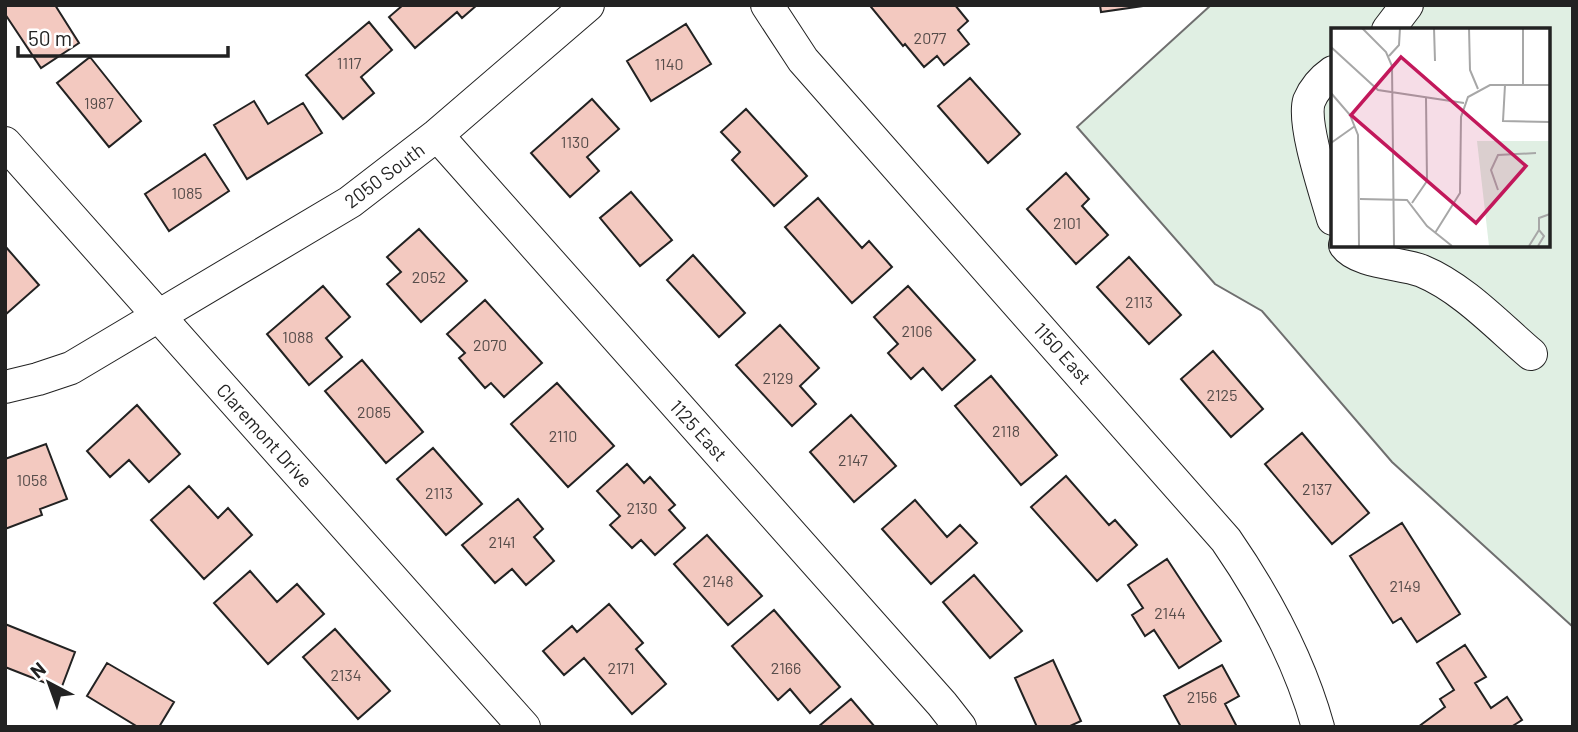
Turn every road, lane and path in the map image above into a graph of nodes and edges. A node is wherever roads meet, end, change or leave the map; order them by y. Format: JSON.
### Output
{"nodes":[{"id":1,"x":588,"y":5,"type":"edge"},
{"id":2,"x":766,"y":5,"type":"edge"},
{"id":3,"x":1407,"y":5,"type":"edge"},
{"id":4,"x":1390,"y":28,"type":"edge"},
{"id":5,"x":1331,"y":73,"type":"edge"},
{"id":6,"x":437,"y":135,"type":"junction"},
{"id":7,"x":5,"y":143,"type":"edge"},
{"id":8,"x":1331,"y":212,"type":"edge"},
{"id":9,"x":1347,"y":247,"type":"edge"},
{"id":10,"x":159,"y":316,"type":"junction"},
{"id":11,"x":1531,"y":354,"type":"dead end"},
{"id":12,"x":5,"y":387,"type":"edge"},
{"id":13,"x":524,"y":727,"type":"edge"},
{"id":14,"x":960,"y":727,"type":"edge"},
{"id":15,"x":1318,"y":727,"type":"edge"}],
"edges":[{"from":1,"to":6,"type":"street","name":"2050 South"},
{"from":2,"to":15,"type":"street","name":"1150 East"},
{"from":3,"to":4,"type":"street"},
{"from":5,"to":8,"type":"street"},
{"from":6,"to":10,"type":"street","name":"2050 South"},
{"from":6,"to":14,"type":"street","name":"1125 East"},
{"from":7,"to":10,"type":"street","name":"Claremont Drive"},
{"from":9,"to":11,"type":"street"},
{"from":10,"to":12,"type":"street","name":"2050 South"},
{"from":10,"to":13,"type":"street","name":"Claremont Drive"}]}
